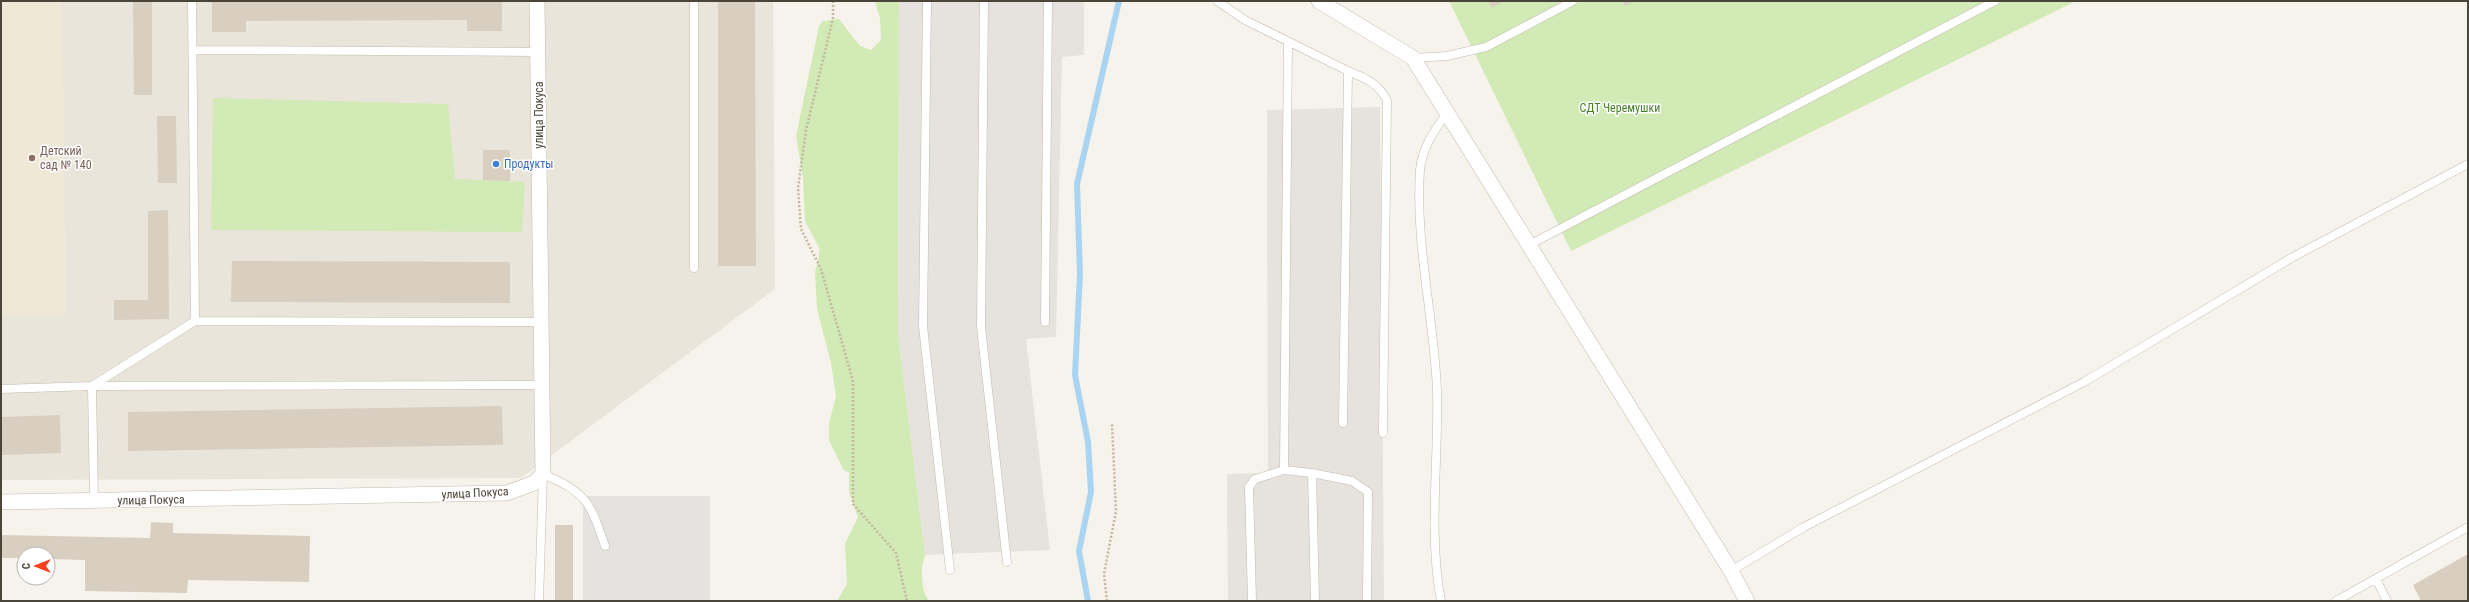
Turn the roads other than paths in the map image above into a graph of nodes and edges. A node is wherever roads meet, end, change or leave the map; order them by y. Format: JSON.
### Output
{"nodes":[{"id":1,"x":192,"y":1,"type":"edge"},
{"id":2,"x":537,"y":1,"type":"edge"},
{"id":3,"x":694,"y":1,"type":"edge"},
{"id":4,"x":926,"y":1,"type":"edge"},
{"id":5,"x":984,"y":1,"type":"edge"},
{"id":6,"x":1048,"y":1,"type":"edge"},
{"id":7,"x":1217,"y":1,"type":"edge"},
{"id":8,"x":1320,"y":1,"type":"edge"},
{"id":9,"x":1573,"y":1,"type":"edge"},
{"id":10,"x":1994,"y":1,"type":"edge"},
{"id":11,"x":1288,"y":43,"type":"junction"},
{"id":12,"x":193,"y":50,"type":"junction"},
{"id":13,"x":538,"y":52,"type":"junction"},
{"id":14,"x":1413,"y":58,"type":"junction"},
{"id":15,"x":1348,"y":71,"type":"junction"},
{"id":16,"x":1446,"y":114,"type":"junction"},
{"id":17,"x":2468,"y":164,"type":"edge"},
{"id":18,"x":1529,"y":245,"type":"junction"},
{"id":19,"x":694,"y":268,"type":"dead end"},
{"id":20,"x":195,"y":321,"type":"junction"},
{"id":21,"x":540,"y":322,"type":"junction"},
{"id":22,"x":1045,"y":322,"type":"dead end"},
{"id":23,"x":542,"y":385,"type":"junction"},
{"id":24,"x":92,"y":386,"type":"junction"},
{"id":25,"x":1,"y":389,"type":"edge"},
{"id":26,"x":1343,"y":423,"type":"dead end"},
{"id":27,"x":1383,"y":433,"type":"dead end"},
{"id":28,"x":1284,"y":470,"type":"junction"},
{"id":29,"x":1312,"y":473,"type":"junction"},
{"id":30,"x":543,"y":474,"type":"junction"},
{"id":31,"x":94,"y":501,"type":"junction"},
{"id":32,"x":1,"y":502,"type":"edge"},
{"id":33,"x":2468,"y":527,"type":"edge"},
{"id":34,"x":605,"y":546,"type":"dead end"},
{"id":35,"x":1007,"y":562,"type":"dead end"},
{"id":36,"x":950,"y":570,"type":"dead end"},
{"id":37,"x":1731,"y":571,"type":"junction"},
{"id":38,"x":2376,"y":579,"type":"junction"},
{"id":39,"x":539,"y":601,"type":"edge"},
{"id":40,"x":1252,"y":601,"type":"edge"},
{"id":41,"x":1315,"y":601,"type":"edge"},
{"id":42,"x":1367,"y":601,"type":"edge"},
{"id":43,"x":1441,"y":601,"type":"edge"},
{"id":44,"x":1747,"y":601,"type":"edge"},
{"id":45,"x":2336,"y":601,"type":"edge"},
{"id":46,"x":2388,"y":601,"type":"edge"}],
"edges":[{"from":1,"to":12,"type":"lane"},
{"from":2,"to":13,"type":"street","name":"улица Покуса"},
{"from":3,"to":19,"type":"lane"},
{"from":4,"to":36,"type":"lane"},
{"from":5,"to":35,"type":"lane"},
{"from":6,"to":22,"type":"lane"},
{"from":7,"to":11,"type":"lane"},
{"from":8,"to":14,"type":"street"},
{"from":9,"to":14,"type":"lane"},
{"from":10,"to":18,"type":"lane"},
{"from":11,"to":15,"type":"lane"},
{"from":11,"to":28,"type":"lane"},
{"from":12,"to":13,"type":"lane"},
{"from":12,"to":20,"type":"lane"},
{"from":13,"to":21,"type":"street","name":"улица Покуса"},
{"from":14,"to":16,"type":"street"},
{"from":15,"to":26,"type":"lane"},
{"from":15,"to":27,"type":"lane"},
{"from":16,"to":18,"type":"street"},
{"from":16,"to":43,"type":"lane"},
{"from":17,"to":37,"type":"lane"},
{"from":18,"to":37,"type":"street"},
{"from":20,"to":21,"type":"lane"},
{"from":20,"to":24,"type":"lane"},
{"from":21,"to":23,"type":"street","name":"улица Покуса"},
{"from":23,"to":24,"type":"lane"},
{"from":23,"to":30,"type":"street","name":"улица Покуса"},
{"from":24,"to":25,"type":"lane"},
{"from":24,"to":31,"type":"lane"},
{"from":28,"to":29,"type":"lane"},
{"from":28,"to":40,"type":"lane"},
{"from":29,"to":41,"type":"lane"},
{"from":29,"to":42,"type":"lane"},
{"from":30,"to":31,"type":"street","name":"улица Покуса"},
{"from":30,"to":34,"type":"lane"},
{"from":30,"to":39,"type":"lane"},
{"from":31,"to":32,"type":"street","name":"улица Покуса"},
{"from":33,"to":38,"type":"lane"},
{"from":37,"to":44,"type":"street"},
{"from":38,"to":45,"type":"lane"},
{"from":38,"to":46,"type":"lane"}]}
